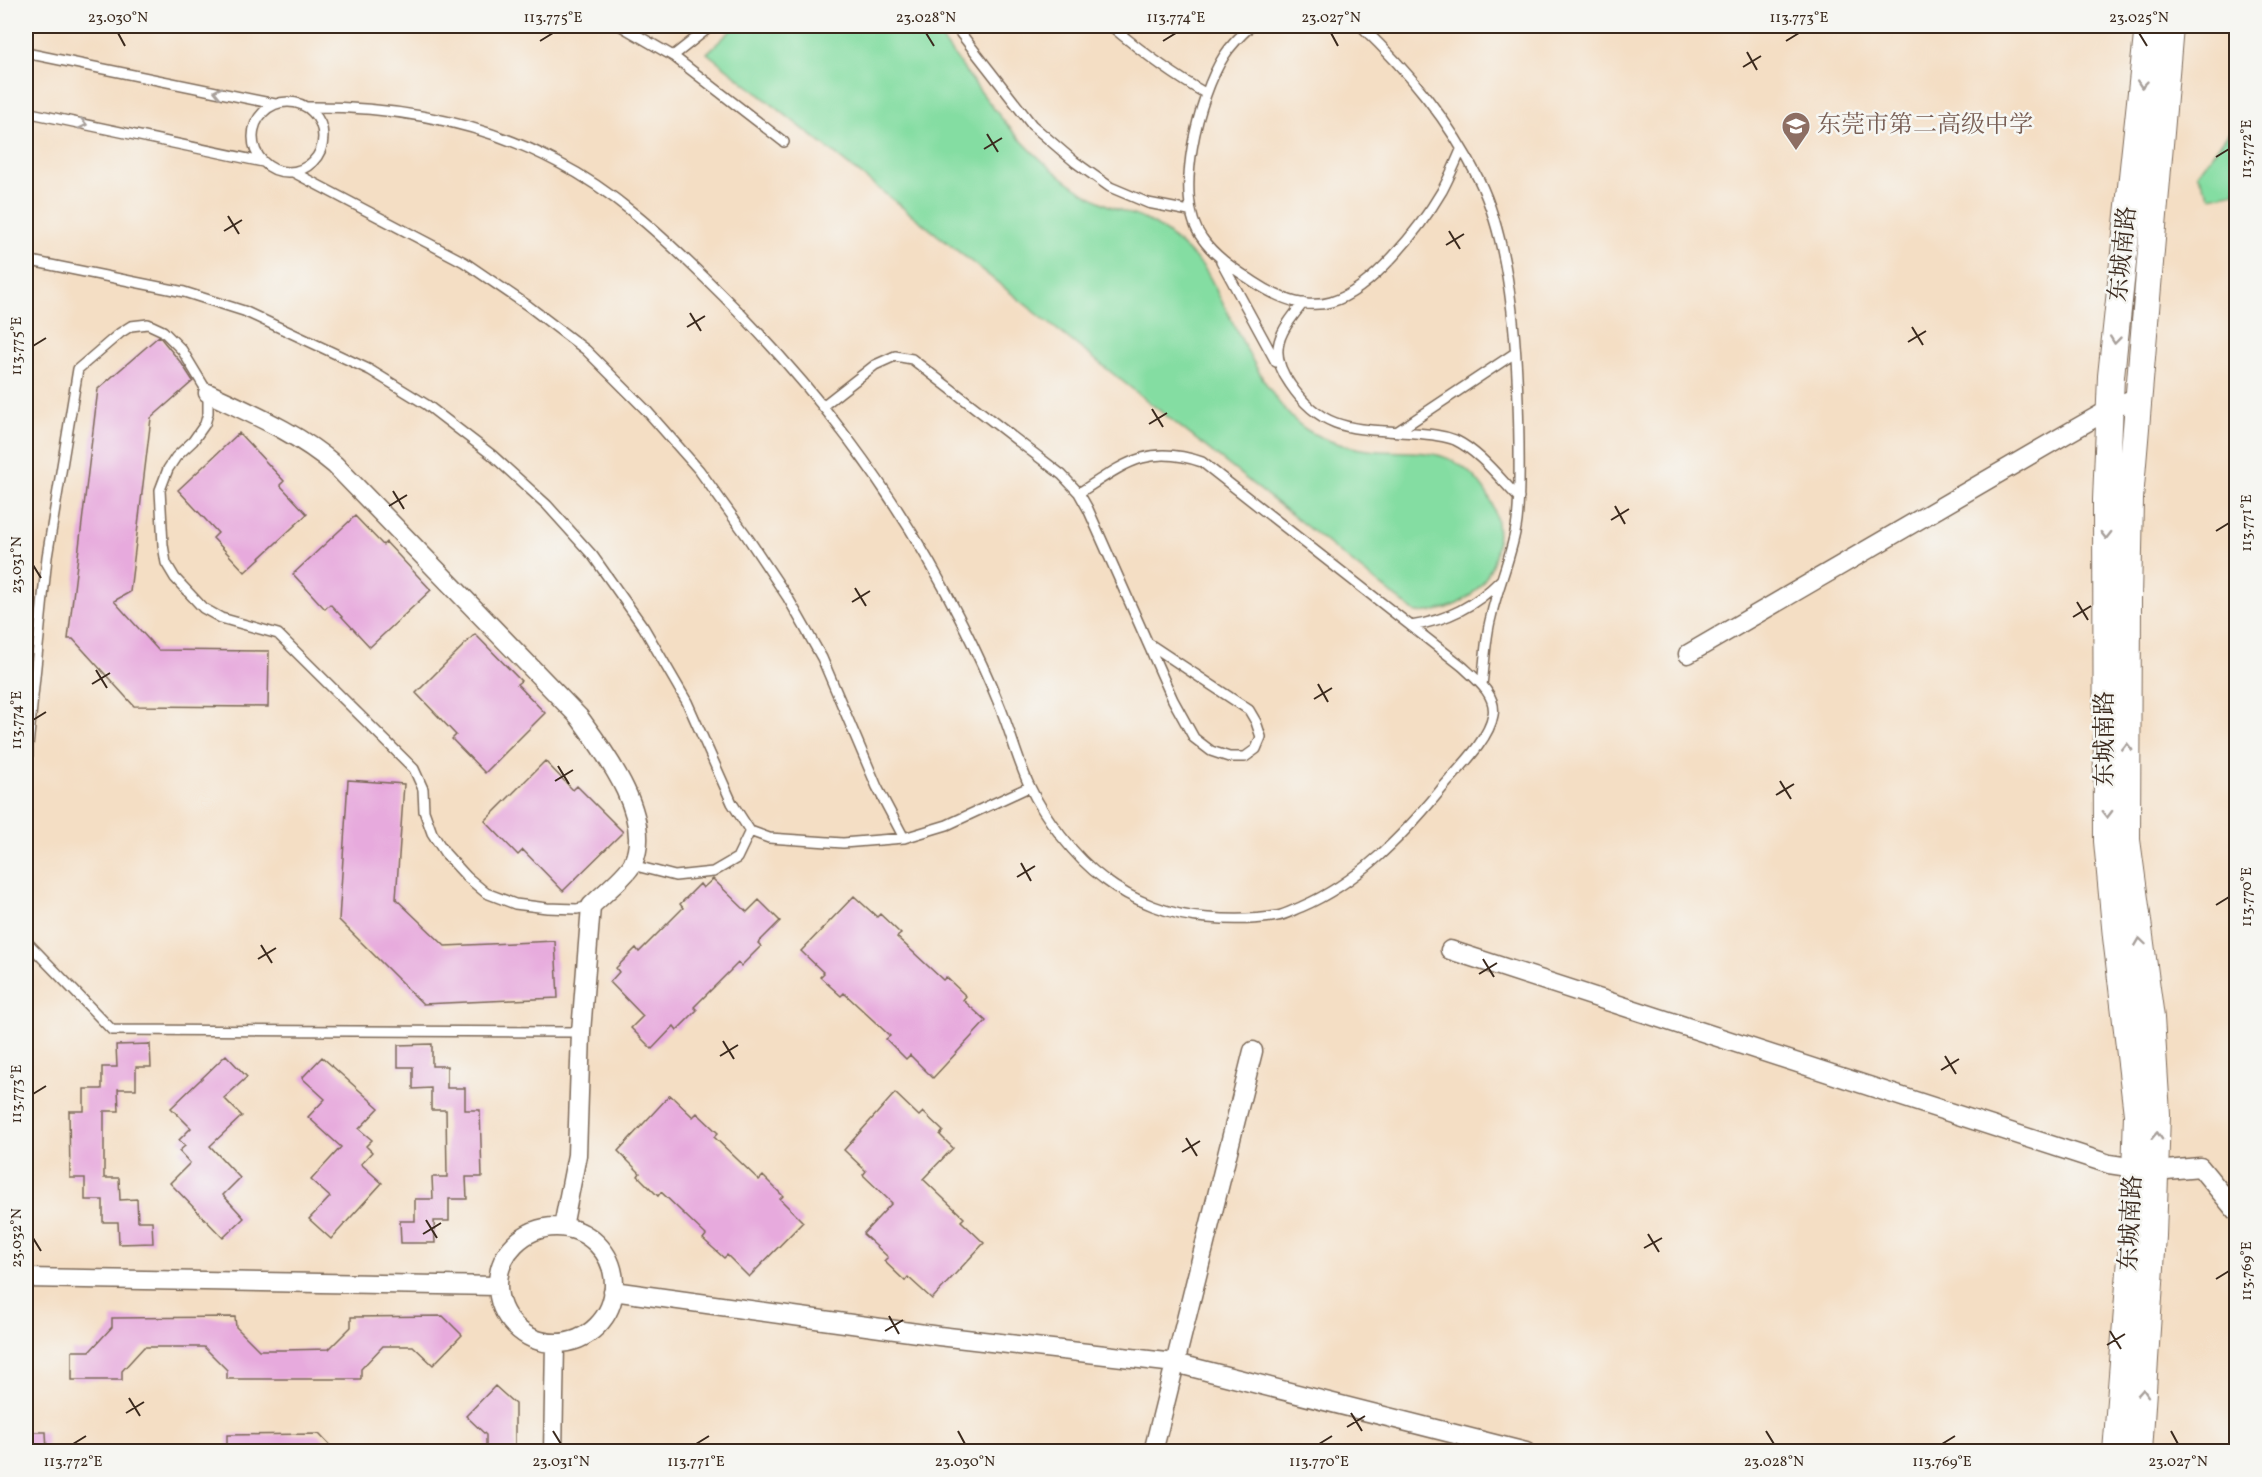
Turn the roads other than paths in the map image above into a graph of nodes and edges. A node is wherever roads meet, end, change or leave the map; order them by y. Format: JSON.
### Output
{"nodes":[{"id":1,"x":621,"y":26,"type":"edge"},
{"id":2,"x":711,"y":26,"type":"edge"},
{"id":3,"x":955,"y":26,"type":"edge"},
{"id":4,"x":1111,"y":26,"type":"edge"},
{"id":5,"x":1251,"y":26,"type":"edge"},
{"id":6,"x":1361,"y":26,"type":"edge"},
{"id":7,"x":2148,"y":26,"type":"edge"},
{"id":8,"x":2170,"y":26,"type":"edge"},
{"id":9,"x":26,"y":53,"type":"edge"},
{"id":10,"x":673,"y":56,"type":"junction"},
{"id":11,"x":1205,"y":93,"type":"junction"},
{"id":12,"x":275,"y":104,"type":"junction"},
{"id":13,"x":306,"y":107,"type":"junction"},
{"id":14,"x":26,"y":112,"type":"edge"},
{"id":15,"x":784,"y":142,"type":"dead end"},
{"id":16,"x":1461,"y":150,"type":"junction"},
{"id":17,"x":263,"y":162,"type":"junction"},
{"id":18,"x":293,"y":172,"type":"junction"},
{"id":19,"x":1189,"y":212,"type":"junction"},
{"id":20,"x":1218,"y":256,"type":"junction"},
{"id":21,"x":26,"y":260,"type":"edge"},
{"id":22,"x":1303,"y":303,"type":"junction"},
{"id":23,"x":1515,"y":353,"type":"junction"},
{"id":24,"x":1283,"y":374,"type":"junction"},
{"id":25,"x":208,"y":393,"type":"junction"},
{"id":26,"x":2139,"y":396,"type":"junction"},
{"id":27,"x":824,"y":405,"type":"junction"},
{"id":28,"x":2110,"y":409,"type":"junction"},
{"id":29,"x":1398,"y":431,"type":"junction"},
{"id":30,"x":1079,"y":493,"type":"junction"},
{"id":31,"x":1519,"y":498,"type":"junction"},
{"id":32,"x":1503,"y":579,"type":"junction"},
{"id":33,"x":1411,"y":626,"type":"junction"},
{"id":34,"x":1148,"y":643,"type":"junction"},
{"id":35,"x":1688,"y":654,"type":"dead end"},
{"id":36,"x":1482,"y":684,"type":"junction"},
{"id":37,"x":1029,"y":787,"type":"junction"},
{"id":38,"x":26,"y":813,"type":"edge"},
{"id":39,"x":750,"y":831,"type":"junction"},
{"id":40,"x":904,"y":838,"type":"junction"},
{"id":41,"x":632,"y":865,"type":"junction"},
{"id":42,"x":591,"y":906,"type":"junction"},
{"id":43,"x":26,"y":941,"type":"edge"},
{"id":44,"x":1450,"y":950,"type":"dead end"},
{"id":45,"x":581,"y":1032,"type":"junction"},
{"id":46,"x":1253,"y":1051,"type":"dead end"},
{"id":47,"x":2145,"y":1170,"type":"junction"},
{"id":48,"x":2236,"y":1211,"type":"edge"},
{"id":49,"x":563,"y":1227,"type":"junction"},
{"id":50,"x":26,"y":1278,"type":"edge"},
{"id":51,"x":498,"y":1286,"type":"junction"},
{"id":52,"x":613,"y":1291,"type":"junction"},
{"id":53,"x":555,"y":1343,"type":"junction"},
{"id":54,"x":1175,"y":1363,"type":"junction"},
{"id":55,"x":553,"y":1452,"type":"edge"},
{"id":56,"x":1153,"y":1452,"type":"edge"},
{"id":57,"x":1526,"y":1452,"type":"edge"},
{"id":58,"x":2116,"y":1452,"type":"edge"},
{"id":59,"x":2139,"y":1452,"type":"edge"}],
"edges":[{"from":1,"to":10,"type":"lane"},
{"from":2,"to":10,"type":"lane"},
{"from":3,"to":19,"type":"lane"},
{"from":4,"to":11,"type":"lane"},
{"from":5,"to":11,"type":"lane"},
{"from":6,"to":16,"type":"lane"},
{"from":7,"to":28,"type":"street","name":"东城南路","one_way":true},
{"from":8,"to":26,"type":"street","name":"东城南路"},
{"from":12,"to":9,"type":"lane","one_way":true},
{"from":10,"to":15,"type":"lane"},
{"from":11,"to":19,"type":"lane"},
{"from":12,"to":13,"type":"lane"},
{"from":12,"to":17,"type":"lane"},
{"from":13,"to":18,"type":"lane"},
{"from":13,"to":27,"type":"lane"},
{"from":14,"to":17,"type":"lane","one_way":true},
{"from":16,"to":22,"type":"lane"},
{"from":16,"to":23,"type":"lane"},
{"from":17,"to":18,"type":"lane"},
{"from":18,"to":40,"type":"lane"},
{"from":19,"to":20,"type":"lane"},
{"from":20,"to":22,"type":"lane"},
{"from":20,"to":24,"type":"lane"},
{"from":21,"to":39,"type":"lane"},
{"from":22,"to":24,"type":"lane"},
{"from":23,"to":29,"type":"lane"},
{"from":23,"to":31,"type":"lane"},
{"from":24,"to":29,"type":"lane"},
{"from":25,"to":38,"type":"lane"},
{"from":25,"to":41,"type":"street"},
{"from":25,"to":42,"type":"lane"},
{"from":26,"to":28,"type":"street"},
{"from":47,"to":26,"type":"street","name":"东城南路","one_way":true},
{"from":27,"to":30,"type":"lane"},
{"from":27,"to":37,"type":"lane"},
{"from":28,"to":35,"type":"street"},
{"from":28,"to":47,"type":"street","name":"东城南路","one_way":true},
{"from":29,"to":31,"type":"lane"},
{"from":30,"to":33,"type":"lane"},
{"from":30,"to":34,"type":"lane"},
{"from":31,"to":32,"type":"lane"},
{"from":32,"to":33,"type":"lane"},
{"from":32,"to":36,"type":"lane"},
{"from":33,"to":36,"type":"lane"},
{"from":34,"to":34,"type":"lane"},
{"from":36,"to":37,"type":"lane"},
{"from":37,"to":40,"type":"lane"},
{"from":39,"to":40,"type":"lane"},
{"from":39,"to":41,"type":"lane"},
{"from":41,"to":42,"type":"street"},
{"from":42,"to":45,"type":"street"},
{"from":43,"to":45,"type":"lane"},
{"from":44,"to":47,"type":"street"},
{"from":45,"to":49,"type":"street"},
{"from":46,"to":54,"type":"street"},
{"from":47,"to":48,"type":"street"},
{"from":47,"to":58,"type":"street","name":"东城南路"},
{"from":59,"to":47,"type":"street","name":"东城南路","one_way":true},
{"from":49,"to":51,"type":"street"},
{"from":49,"to":52,"type":"street"},
{"from":50,"to":51,"type":"street"},
{"from":51,"to":53,"type":"street"},
{"from":52,"to":53,"type":"street"},
{"from":52,"to":54,"type":"street"},
{"from":53,"to":55,"type":"street"},
{"from":54,"to":56,"type":"street"},
{"from":54,"to":57,"type":"street"}]}
